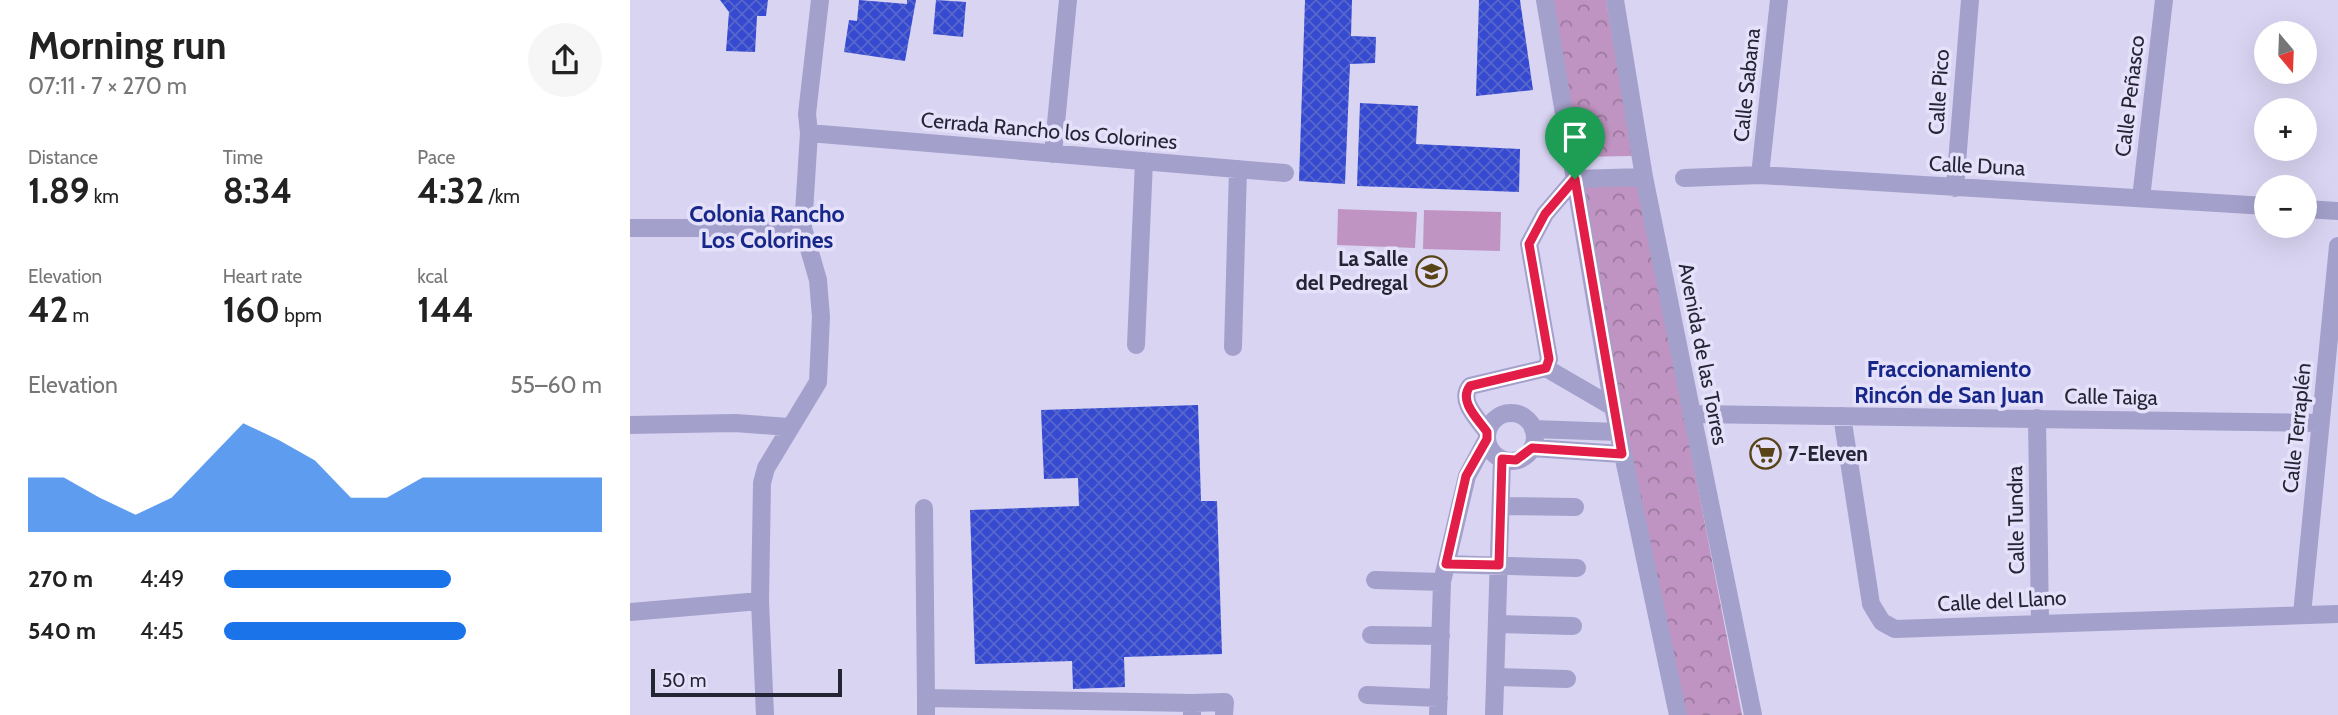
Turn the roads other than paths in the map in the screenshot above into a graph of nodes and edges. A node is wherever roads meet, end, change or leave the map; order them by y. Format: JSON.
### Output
{"nodes":[{"id":1,"x":820,"y":0,"type":"edge"},
{"id":2,"x":1068,"y":0,"type":"edge"},
{"id":3,"x":1545,"y":0,"type":"edge"},
{"id":4,"x":1615,"y":0,"type":"edge"},
{"id":5,"x":1779,"y":0,"type":"edge"},
{"id":6,"x":1969,"y":0,"type":"edge"},
{"id":7,"x":2164,"y":0,"type":"edge"},
{"id":8,"x":809,"y":133,"type":"junction"},
{"id":9,"x":1053,"y":154,"type":"junction"},
{"id":10,"x":1144,"y":161,"type":"junction"},
{"id":11,"x":1238,"y":169,"type":"junction"},
{"id":12,"x":1285,"y":173,"type":"dead end"},
{"id":13,"x":1760,"y":175,"type":"junction"},
{"id":14,"x":1644,"y":177,"type":"junction"},
{"id":15,"x":1684,"y":178,"type":"dead end"},
{"id":16,"x":1575,"y":179,"type":"junction"},
{"id":17,"x":1955,"y":188,"type":"junction"},
{"id":18,"x":2141,"y":198,"type":"junction"},
{"id":19,"x":2254,"y":205,"type":"edge"},
{"id":20,"x":2317,"y":210,"type":"edge"},
{"id":21,"x":2338,"y":211,"type":"edge"},
{"id":22,"x":630,"y":228,"type":"edge"},
{"id":23,"x":803,"y":228,"type":"junction"},
{"id":24,"x":2338,"y":246,"type":"edge"},
{"id":25,"x":1136,"y":345,"type":"dead end"},
{"id":26,"x":1233,"y":347,"type":"dead end"},
{"id":27,"x":1546,"y":368,"type":"junction"},
{"id":28,"x":1613,"y":407,"type":"junction"},
{"id":29,"x":1691,"y":414,"type":"junction"},
{"id":30,"x":1842,"y":416,"type":"junction"},
{"id":31,"x":2037,"y":418,"type":"junction"},
{"id":32,"x":2320,"y":423,"type":"junction"},
{"id":33,"x":630,"y":425,"type":"edge"},
{"id":34,"x":789,"y":427,"type":"junction"},
{"id":35,"x":1533,"y":429,"type":"junction"},
{"id":36,"x":1618,"y":432,"type":"junction"},
{"id":37,"x":1487,"y":436,"type":"junction"},
{"id":38,"x":1532,"y":448,"type":"junction"},
{"id":39,"x":1622,"y":454,"type":"junction"},
{"id":40,"x":1502,"y":459,"type":"junction"},
{"id":41,"x":1501,"y":506,"type":"junction"},
{"id":42,"x":1575,"y":507,"type":"dead end"},
{"id":43,"x":924,"y":508,"type":"dead end"},
{"id":44,"x":1499,"y":565,"type":"junction"},
{"id":45,"x":1577,"y":568,"type":"dead end"},
{"id":46,"x":1444,"y":573,"type":"junction"},
{"id":47,"x":1375,"y":580,"type":"dead end"},
{"id":48,"x":760,"y":601,"type":"junction"},
{"id":49,"x":630,"y":612,"type":"edge"},
{"id":50,"x":2302,"y":614,"type":"junction"},
{"id":51,"x":2338,"y":614,"type":"edge"},
{"id":52,"x":2040,"y":622,"type":"junction"},
{"id":53,"x":1497,"y":624,"type":"junction"},
{"id":54,"x":1573,"y":626,"type":"dead end"},
{"id":55,"x":1371,"y":635,"type":"dead end"},
{"id":56,"x":1441,"y":636,"type":"junction"},
{"id":57,"x":1495,"y":677,"type":"junction"},
{"id":58,"x":1567,"y":679,"type":"dead end"},
{"id":59,"x":1367,"y":695,"type":"dead end"},
{"id":60,"x":926,"y":706,"type":"edge"},
{"id":61,"x":1438,"y":706,"type":"edge"},
{"id":62,"x":996,"y":707,"type":"edge"},
{"id":63,"x":1065,"y":708,"type":"edge"},
{"id":64,"x":1119,"y":708,"type":"edge"},
{"id":65,"x":1192,"y":709,"type":"edge"},
{"id":66,"x":765,"y":715,"type":"edge"},
{"id":67,"x":1224,"y":715,"type":"edge"},
{"id":68,"x":1494,"y":715,"type":"edge"},
{"id":69,"x":1678,"y":715,"type":"edge"},
{"id":70,"x":1753,"y":715,"type":"edge"}],
"edges":[{"from":1,"to":8,"type":"street"},
{"from":2,"to":9,"type":"street"},
{"from":3,"to":16,"type":"street"},
{"from":4,"to":14,"type":"street","name":"Avenida de las Torres"},
{"from":5,"to":13,"type":"street","name":"Calle Sabana"},
{"from":6,"to":17,"type":"street","name":"Calle Pico"},
{"from":7,"to":18,"type":"street","name":"Calle Peñasco"},
{"from":8,"to":9,"type":"street","name":"Cerrada Rancho los Colorines"},
{"from":8,"to":23,"type":"street"},
{"from":9,"to":10,"type":"street","name":"Cerrada Rancho los Colorines"},
{"from":10,"to":11,"type":"street","name":"Cerrada Rancho los Colorines"},
{"from":10,"to":25,"type":"street"},
{"from":11,"to":12,"type":"street","name":"Cerrada Rancho los Colorines"},
{"from":11,"to":26,"type":"street"},
{"from":13,"to":15,"type":"street","name":"Calle Duna"},
{"from":13,"to":17,"type":"street","name":"Calle Duna"},
{"from":14,"to":16,"type":"street"},
{"from":14,"to":29,"type":"street","name":"Avenida de las Torres"},
{"from":16,"to":27,"type":"street"},
{"from":16,"to":28,"type":"street"},
{"from":17,"to":18,"type":"street","name":"Calle Duna"},
{"from":18,"to":19,"type":"street","name":"Calle Duna"},
{"from":20,"to":21,"type":"street"},
{"from":22,"to":23,"type":"street"},
{"from":23,"to":34,"type":"street"},
{"from":24,"to":32,"type":"street","name":"Calle Terraplén"},
{"from":27,"to":28,"type":"street"},
{"from":27,"to":37,"type":"street"},
{"from":28,"to":36,"type":"street"},
{"from":29,"to":30,"type":"street","name":"Calle Taiga"},
{"from":29,"to":70,"type":"street","name":"Avenida de las Torres"},
{"from":30,"to":31,"type":"street","name":"Calle Taiga"},
{"from":30,"to":52,"type":"street","name":"Calle del Llano"},
{"from":31,"to":32,"type":"street","name":"Calle Taiga"},
{"from":31,"to":52,"type":"street","name":"Calle Tundra"},
{"from":32,"to":50,"type":"street","name":"Calle Terraplén"},
{"from":33,"to":34,"type":"street"},
{"from":34,"to":48,"type":"street"},
{"from":35,"to":36,"type":"street"},
{"from":35,"to":37,"type":"street"},
{"from":35,"to":38,"type":"street"},
{"from":36,"to":39,"type":"street"},
{"from":37,"to":40,"type":"street"},
{"from":37,"to":46,"type":"street"},
{"from":38,"to":39,"type":"street"},
{"from":38,"to":40,"type":"street"},
{"from":39,"to":69,"type":"street"},
{"from":40,"to":41,"type":"street"},
{"from":41,"to":42,"type":"street"},
{"from":41,"to":44,"type":"street"},
{"from":43,"to":60,"type":"street"},
{"from":44,"to":45,"type":"street"},
{"from":44,"to":46,"type":"street"},
{"from":44,"to":53,"type":"street"},
{"from":46,"to":47,"type":"street"},
{"from":46,"to":56,"type":"street"},
{"from":48,"to":49,"type":"street"},
{"from":48,"to":66,"type":"street"},
{"from":50,"to":51,"type":"street","name":"Calle del Llano"},
{"from":50,"to":52,"type":"street","name":"Calle del Llano"},
{"from":53,"to":54,"type":"street"},
{"from":53,"to":57,"type":"street"},
{"from":55,"to":56,"type":"street"},
{"from":56,"to":61,"type":"street"},
{"from":57,"to":58,"type":"street"},
{"from":57,"to":68,"type":"street"},
{"from":59,"to":61,"type":"street"},
{"from":60,"to":62,"type":"street"},
{"from":62,"to":63,"type":"street"},
{"from":63,"to":64,"type":"street"},
{"from":64,"to":65,"type":"street"},
{"from":65,"to":67,"type":"street"}]}
